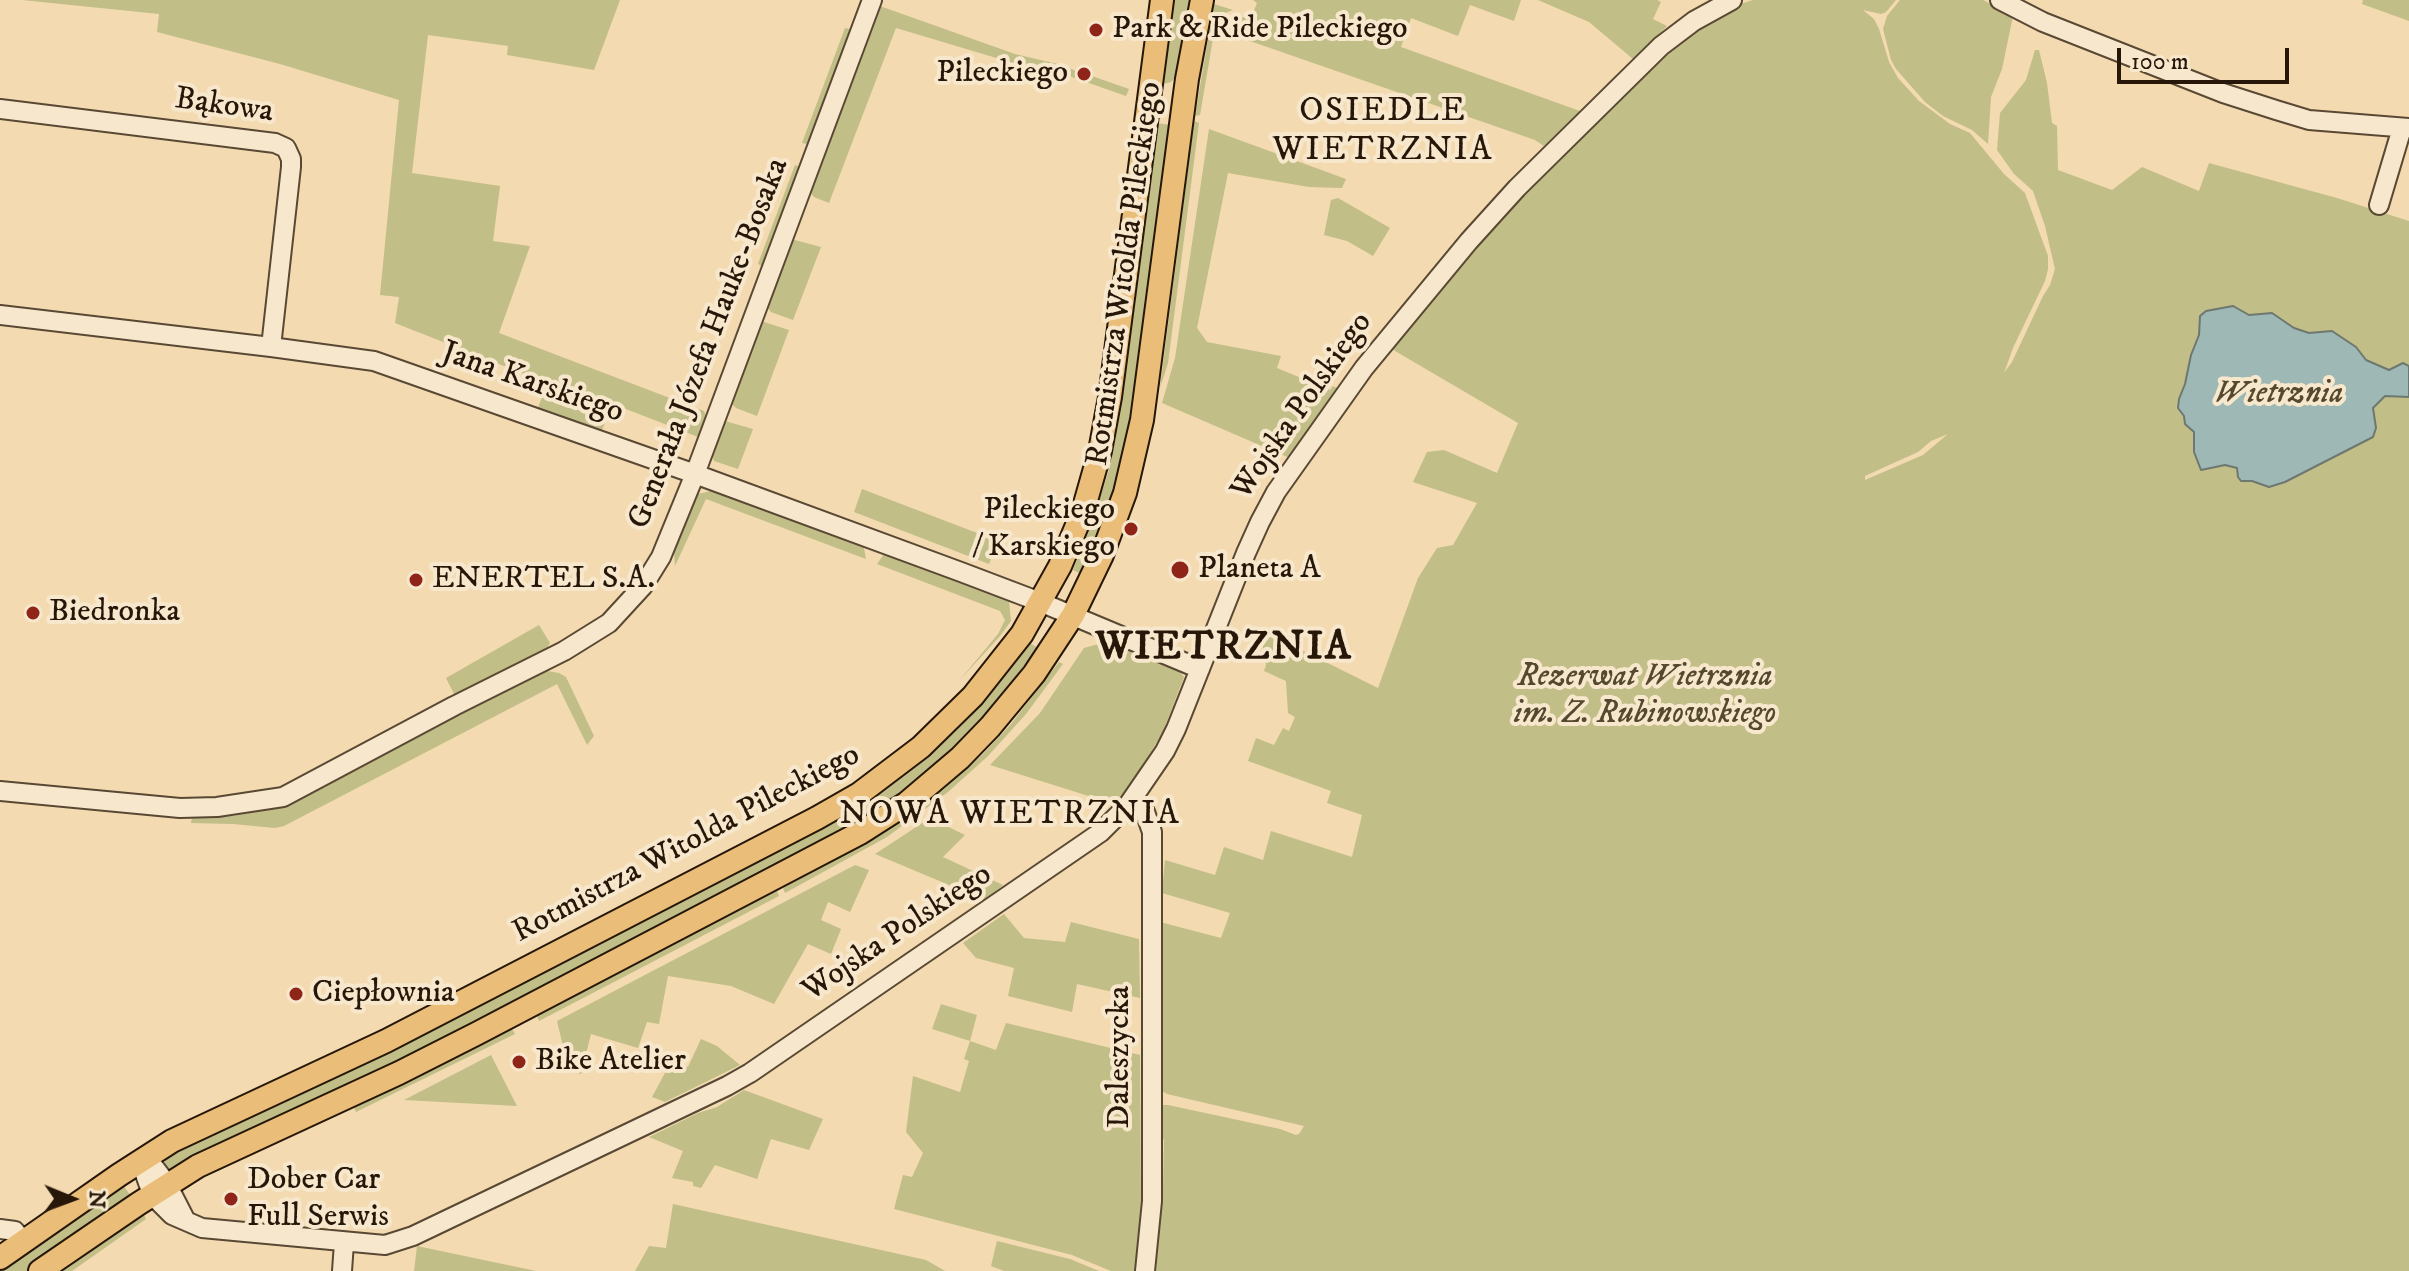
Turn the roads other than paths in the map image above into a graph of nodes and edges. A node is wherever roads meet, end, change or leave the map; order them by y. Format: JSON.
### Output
{"nodes":[{"id":1,"x":872,"y":0,"type":"edge"},
{"id":2,"x":1162,"y":0,"type":"edge"},
{"id":3,"x":1202,"y":0,"type":"edge"},
{"id":4,"x":1732,"y":0,"type":"edge"},
{"id":5,"x":2000,"y":0,"type":"edge"},
{"id":6,"x":0,"y":109,"type":"edge"},
{"id":7,"x":2406,"y":128,"type":"edge"},
{"id":8,"x":2379,"y":205,"type":"dead end"},
{"id":9,"x":0,"y":315,"type":"edge"},
{"id":10,"x":271,"y":347,"type":"junction"},
{"id":11,"x":695,"y":474,"type":"junction"},
{"id":12,"x":1040,"y":602,"type":"junction"},
{"id":13,"x":1073,"y":615,"type":"junction"},
{"id":14,"x":1200,"y":669,"type":"junction"},
{"id":15,"x":0,"y":791,"type":"edge"},
{"id":16,"x":1134,"y":797,"type":"junction"},
{"id":17,"x":1121,"y":813,"type":"junction"},
{"id":18,"x":1153,"y":842,"type":"junction"},
{"id":19,"x":143,"y":1159,"type":"junction"},
{"id":20,"x":160,"y":1189,"type":"junction"},
{"id":21,"x":0,"y":1229,"type":"edge"},
{"id":22,"x":23,"y":1241,"type":"junction"},
{"id":23,"x":344,"y":1243,"type":"junction"},
{"id":24,"x":0,"y":1258,"type":"edge"},
{"id":25,"x":40,"y":1271,"type":"edge"},
{"id":26,"x":342,"y":1271,"type":"edge"},
{"id":27,"x":1145,"y":1271,"type":"edge"}],
"edges":[{"from":1,"to":11,"type":"street","name":"Generała Józefa Hauke-Bosaka"},
{"from":2,"to":12,"type":"main road","name":"Rotmistrza Witolda Pileckiego"},
{"from":3,"to":13,"type":"main road","name":"Rotmistrza Witolda Pileckiego"},
{"from":4,"to":14,"type":"street","name":"Wojska Polskiego"},
{"from":5,"to":7,"type":"street"},
{"from":6,"to":10,"type":"street","name":"Bąkowa"},
{"from":7,"to":8,"type":"street"},
{"from":9,"to":10,"type":"street","name":"Jana Karskiego"},
{"from":10,"to":11,"type":"street","name":"Jana Karskiego"},
{"from":11,"to":12,"type":"street","name":"Jana Karskiego"},
{"from":11,"to":15,"type":"street","name":"Generała Józefa Hauke-Bosaka"},
{"from":12,"to":13,"type":"street","name":"Jana Karskiego"},
{"from":12,"to":19,"type":"main road","name":"Rotmistrza Witolda Pileckiego"},
{"from":13,"to":14,"type":"street","name":"Jana Karskiego"},
{"from":13,"to":20,"type":"main road","name":"Rotmistrza Witolda Pileckiego"},
{"from":14,"to":16,"type":"street","name":"Wojska Polskiego"},
{"from":16,"to":17,"type":"street","name":"Wojska Polskiego"},
{"from":16,"to":18,"type":"street","name":"Daleszycka"},
{"from":17,"to":18,"type":"street"},
{"from":17,"to":23,"type":"street","name":"Wojska Polskiego"},
{"from":18,"to":27,"type":"street","name":"Daleszycka"},
{"from":19,"to":20,"type":"street"},
{"from":19,"to":22,"type":"main road"},
{"from":20,"to":23,"type":"street","name":"Wojska Polskiego"},
{"from":20,"to":25,"type":"main road"},
{"from":21,"to":22,"type":"street"},
{"from":22,"to":24,"type":"main road"},
{"from":23,"to":26,"type":"street"}]}
